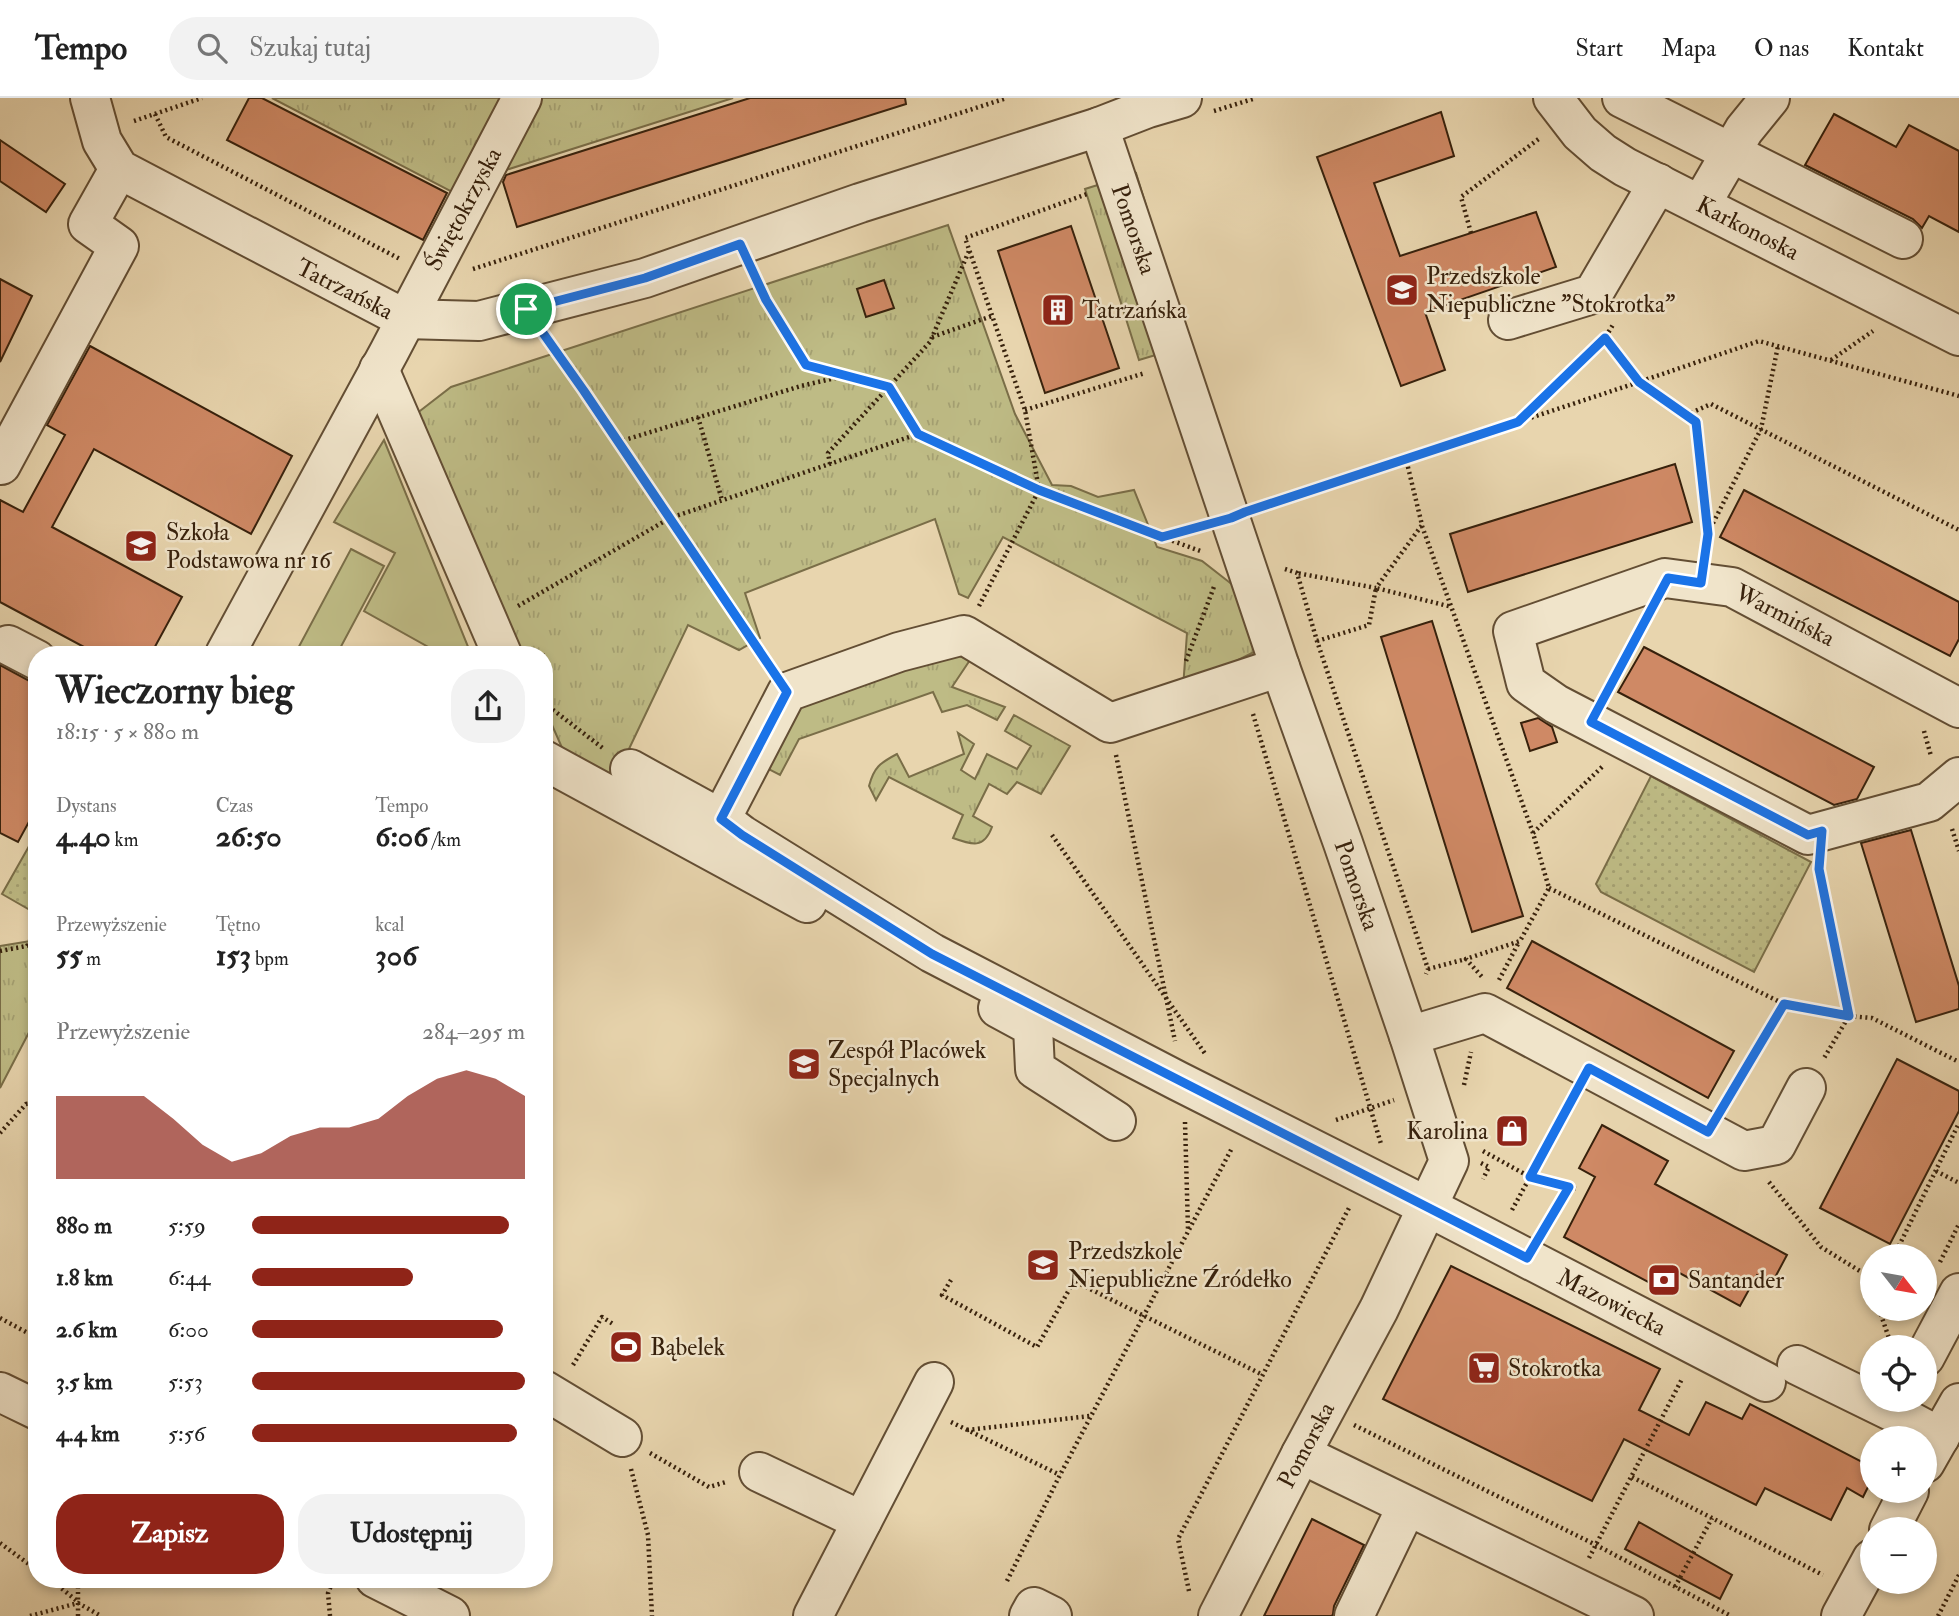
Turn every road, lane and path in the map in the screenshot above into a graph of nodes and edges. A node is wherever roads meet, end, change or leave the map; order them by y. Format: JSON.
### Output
{"nodes":[{"id":1,"x":202,"y":98,"type":"edge"},
{"id":2,"x":522,"y":98,"type":"edge"},
{"id":3,"x":1007,"y":98,"type":"edge"},
{"id":4,"x":1553,"y":98,"type":"edge"},
{"id":5,"x":1622,"y":98,"type":"edge"},
{"id":6,"x":1770,"y":98,"type":"edge"},
{"id":7,"x":1158,"y":101,"type":"edge"},
{"id":8,"x":93,"y":108,"type":"edge"},
{"id":9,"x":155,"y":114,"type":"junction"},
{"id":10,"x":1099,"y":127,"type":"junction"},
{"id":11,"x":1543,"y":135,"type":"dead end"},
{"id":12,"x":1730,"y":153,"type":"junction"},
{"id":13,"x":119,"y":169,"type":"junction"},
{"id":14,"x":1119,"y":183,"type":"junction"},
{"id":15,"x":1658,"y":183,"type":"junction"},
{"id":16,"x":1701,"y":204,"type":"junction"},
{"id":17,"x":1471,"y":233,"type":"dead end"},
{"id":18,"x":1903,"y":239,"type":"dead end"},
{"id":19,"x":740,"y":244,"type":"junction"},
{"id":20,"x":969,"y":250,"type":"junction"},
{"id":21,"x":429,"y":274,"type":"junction"},
{"id":22,"x":526,"y":309,"type":"junction"},
{"id":23,"x":992,"y":316,"type":"junction"},
{"id":24,"x":1619,"y":316,"type":"dead end"},
{"id":25,"x":405,"y":320,"type":"junction"},
{"id":26,"x":1508,"y":320,"type":"dead end"},
{"id":27,"x":1959,"y":336,"type":"edge"},
{"id":28,"x":932,"y":337,"type":"junction"},
{"id":29,"x":1605,"y":338,"type":"junction"},
{"id":30,"x":1778,"y":346,"type":"junction"},
{"id":31,"x":1179,"y":362,"type":"junction"},
{"id":32,"x":379,"y":369,"type":"junction"},
{"id":33,"x":845,"y":375,"type":"junction"},
{"id":34,"x":1639,"y":382,"type":"junction"},
{"id":35,"x":889,"y":387,"type":"junction"},
{"id":36,"x":1959,"y":396,"type":"edge"},
{"id":37,"x":1025,"y":410,"type":"junction"},
{"id":38,"x":1686,"y":415,"type":"junction"},
{"id":39,"x":698,"y":417,"type":"junction"},
{"id":40,"x":1518,"y":422,"type":"junction"},
{"id":41,"x":1761,"y":429,"type":"junction"},
{"id":42,"x":918,"y":434,"type":"junction"},
{"id":43,"x":618,"y":442,"type":"junction"},
{"id":44,"x":1406,"y":459,"type":"junction"},
{"id":45,"x":0,"y":464,"type":"edge"},
{"id":46,"x":830,"y":464,"type":"junction"},
{"id":47,"x":1039,"y":490,"type":"junction"},
{"id":48,"x":722,"y":500,"type":"junction"},
{"id":49,"x":670,"y":517,"type":"junction"},
{"id":50,"x":1231,"y":518,"type":"junction"},
{"id":51,"x":1422,"y":525,"type":"junction"},
{"id":52,"x":1959,"y":530,"type":"edge"},
{"id":53,"x":1708,"y":534,"type":"junction"},
{"id":54,"x":1162,"y":537,"type":"junction"},
{"id":55,"x":1212,"y":555,"type":"dead end"},
{"id":56,"x":1297,"y":573,"type":"dead end"},
{"id":57,"x":1685,"y":580,"type":"junction"},
{"id":58,"x":1376,"y":588,"type":"junction"},
{"id":59,"x":1221,"y":590,"type":"dead end"},
{"id":60,"x":1452,"y":607,"type":"junction"},
{"id":61,"x":513,"y":609,"type":"dead end"},
{"id":62,"x":964,"y":635,"type":"junction"},
{"id":63,"x":1317,"y":641,"type":"dead end"},
{"id":64,"x":229,"y":646,"type":"edge"},
{"id":65,"x":499,"y":646,"type":"edge"},
{"id":66,"x":1280,"y":667,"type":"junction"},
{"id":67,"x":1242,"y":678,"type":"junction"},
{"id":68,"x":787,"y":692,"type":"junction"},
{"id":69,"x":1167,"y":704,"type":"junction"},
{"id":70,"x":1959,"y":708,"type":"edge"},
{"id":71,"x":553,"y":710,"type":"edge"},
{"id":72,"x":1110,"y":723,"type":"junction"},
{"id":73,"x":1596,"y":725,"type":"junction"},
{"id":74,"x":553,"y":765,"type":"edge"},
{"id":75,"x":630,"y":769,"type":"joint"},
{"id":76,"x":1959,"y":777,"type":"edge"},
{"id":77,"x":721,"y":819,"type":"junction"},
{"id":78,"x":1822,"y":831,"type":"junction"},
{"id":79,"x":1533,"y":833,"type":"junction"},
{"id":80,"x":1052,"y":835,"type":"dead end"},
{"id":81,"x":1549,"y":888,"type":"junction"},
{"id":82,"x":1520,"y":941,"type":"junction"},
{"id":83,"x":28,"y":944,"type":"edge"},
{"id":84,"x":26,"y":947,"type":"joint"},
{"id":85,"x":0,"y":951,"type":"edge"},
{"id":86,"x":1466,"y":959,"type":"junction"},
{"id":87,"x":1428,"y":969,"type":"dead end"},
{"id":88,"x":1166,"y":996,"type":"junction"},
{"id":89,"x":1784,"y":1004,"type":"junction"},
{"id":90,"x":1486,"y":1005,"type":"junction"},
{"id":91,"x":1849,"y":1016,"type":"junction"},
{"id":92,"x":1409,"y":1036,"type":"junction"},
{"id":93,"x":1959,"y":1062,"type":"edge"},
{"id":94,"x":1589,"y":1068,"type":"junction"},
{"id":95,"x":1198,"y":1073,"type":"junction"},
{"id":96,"x":1806,"y":1088,"type":"joint"},
{"id":97,"x":1462,"y":1090,"type":"dead end"},
{"id":98,"x":1404,"y":1097,"type":"dead end"},
{"id":99,"x":28,"y":1104,"type":"edge"},
{"id":100,"x":1371,"y":1108,"type":"junction"},
{"id":101,"x":1249,"y":1116,"type":"junction"},
{"id":102,"x":1116,"y":1121,"type":"dead end"},
{"id":103,"x":1959,"y":1123,"type":"edge"},
{"id":104,"x":1708,"y":1132,"type":"junction"},
{"id":105,"x":0,"y":1133,"type":"edge"},
{"id":106,"x":1289,"y":1136,"type":"junction"},
{"id":107,"x":1756,"y":1149,"type":"junction"},
{"id":108,"x":1481,"y":1151,"type":"dead end"},
{"id":109,"x":1936,"y":1171,"type":"junction"},
{"id":110,"x":1366,"y":1175,"type":"junction"},
{"id":111,"x":1530,"y":1177,"type":"junction"},
{"id":112,"x":1959,"y":1182,"type":"edge"},
{"id":113,"x":1569,"y":1187,"type":"junction"},
{"id":114,"x":1576,"y":1189,"type":"dead end"},
{"id":115,"x":1428,"y":1207,"type":"junction"},
{"id":116,"x":1959,"y":1224,"type":"edge"},
{"id":117,"x":1188,"y":1231,"type":"junction"},
{"id":118,"x":1900,"y":1244,"type":"edge"},
{"id":119,"x":1511,"y":1250,"type":"junction"},
{"id":120,"x":1860,"y":1269,"type":"edge"},
{"id":121,"x":951,"y":1280,"type":"dead end"},
{"id":122,"x":1948,"y":1281,"type":"edge"},
{"id":123,"x":1144,"y":1316,"type":"junction"},
{"id":124,"x":0,"y":1318,"type":"edge"},
{"id":125,"x":613,"y":1324,"type":"dead end"},
{"id":126,"x":28,"y":1333,"type":"edge"},
{"id":127,"x":1932,"y":1335,"type":"edge"},
{"id":128,"x":1699,"y":1348,"type":"junction"},
{"id":129,"x":1263,"y":1375,"type":"junction"},
{"id":130,"x":553,"y":1390,"type":"edge"},
{"id":131,"x":0,"y":1391,"type":"edge"},
{"id":132,"x":928,"y":1395,"type":"joint"},
{"id":133,"x":1860,"y":1395,"type":"edge"},
{"id":134,"x":553,"y":1396,"type":"edge"},
{"id":135,"x":1959,"y":1403,"type":"edge"},
{"id":136,"x":28,"y":1405,"type":"edge"},
{"id":137,"x":1904,"y":1412,"type":"edge"},
{"id":138,"x":1091,"y":1416,"type":"junction"},
{"id":139,"x":1342,"y":1419,"type":"dead end"},
{"id":140,"x":1914,"y":1426,"type":"edge"},
{"id":141,"x":966,"y":1430,"type":"junction"},
{"id":142,"x":622,"y":1437,"type":"junction"},
{"id":143,"x":1937,"y":1443,"type":"edge"},
{"id":144,"x":1301,"y":1454,"type":"junction"},
{"id":145,"x":759,"y":1472,"type":"joint"},
{"id":146,"x":1060,"y":1475,"type":"junction"},
{"id":147,"x":1632,"y":1477,"type":"junction"},
{"id":148,"x":1407,"y":1506,"type":"junction"},
{"id":149,"x":1712,"y":1518,"type":"junction"},
{"id":150,"x":862,"y":1521,"type":"junction"},
{"id":151,"x":0,"y":1543,"type":"edge"},
{"id":152,"x":1596,"y":1545,"type":"junction"},
{"id":153,"x":28,"y":1563,"type":"edge"},
{"id":154,"x":1959,"y":1575,"type":"edge"},
{"id":155,"x":1860,"y":1581,"type":"edge"},
{"id":156,"x":1574,"y":1587,"type":"junction"},
{"id":157,"x":1675,"y":1587,"type":"junction"},
{"id":158,"x":61,"y":1588,"type":"edge"},
{"id":159,"x":78,"y":1588,"type":"edge"},
{"id":160,"x":330,"y":1588,"type":"edge"},
{"id":161,"x":387,"y":1588,"type":"edge"},
{"id":162,"x":78,"y":1603,"type":"junction"},
{"id":163,"x":1015,"y":1604,"type":"edge"},
{"id":164,"x":409,"y":1607,"type":"edge"},
{"id":165,"x":1205,"y":1609,"type":"edge"},
{"id":166,"x":1616,"y":1612,"type":"edge"},
{"id":167,"x":1843,"y":1613,"type":"edge"},
{"id":168,"x":30,"y":1616,"type":"edge"},
{"id":169,"x":78,"y":1616,"type":"edge"},
{"id":170,"x":101,"y":1616,"type":"edge"},
{"id":171,"x":330,"y":1616,"type":"edge"},
{"id":172,"x":450,"y":1616,"type":"edge"},
{"id":173,"x":652,"y":1616,"type":"edge"},
{"id":174,"x":813,"y":1616,"type":"edge"},
{"id":175,"x":1052,"y":1616,"type":"edge"},
{"id":176,"x":1354,"y":1616,"type":"edge"},
{"id":177,"x":1731,"y":1616,"type":"edge"},
{"id":178,"x":1938,"y":1616,"type":"edge"}],
"edges":[{"from":1,"to":9,"type":"path"},
{"from":2,"to":21,"type":"street","name":"Świętokrzyska"},
{"from":3,"to":21,"type":"path"},
{"from":4,"to":15,"type":"street","name":"Karkonoska"},
{"from":5,"to":12,"type":"street"},
{"from":6,"to":12,"type":"street"},
{"from":7,"to":10,"type":"street","name":"Tatrzańska"},
{"from":8,"to":9,"type":"path"},
{"from":8,"to":13,"type":"street"},
{"from":9,"to":21,"type":"path"},
{"from":10,"to":14,"type":"street","name":"Pomorska"},
{"from":10,"to":19,"type":"street","name":"Tatrzańska"},
{"from":11,"to":17,"type":"path"},
{"from":12,"to":16,"type":"street"},
{"from":12,"to":18,"type":"street"},
{"from":13,"to":25,"type":"street","name":"Tatrzańska"},
{"from":13,"to":45,"type":"street"},
{"from":14,"to":20,"type":"path"},
{"from":14,"to":31,"type":"street","name":"Pomorska"},
{"from":15,"to":16,"type":"street","name":"Karkonoska"},
{"from":15,"to":26,"type":"street"},
{"from":16,"to":27,"type":"street","name":"Karkonoska"},
{"from":19,"to":22,"type":"street","name":"Tatrzańska"},
{"from":19,"to":33,"type":"path"},
{"from":20,"to":23,"type":"path"},
{"from":20,"to":28,"type":"path"},
{"from":21,"to":25,"type":"street","name":"Świętokrzyska"},
{"from":22,"to":25,"type":"street","name":"Tatrzańska"},
{"from":22,"to":43,"type":"path"},
{"from":23,"to":28,"type":"path"},
{"from":23,"to":37,"type":"path"},
{"from":24,"to":29,"type":"path"},
{"from":25,"to":32,"type":"street","name":"Świętokrzyska"},
{"from":28,"to":35,"type":"path"},
{"from":29,"to":34,"type":"path"},
{"from":29,"to":40,"type":"path"},
{"from":30,"to":34,"type":"path"},
{"from":30,"to":36,"type":"path"},
{"from":30,"to":41,"type":"path"},
{"from":31,"to":37,"type":"path"},
{"from":31,"to":50,"type":"street","name":"Pomorska"},
{"from":32,"to":64,"type":"street","name":"Świętokrzyska"},
{"from":32,"to":65,"type":"street"},
{"from":33,"to":35,"type":"path"},
{"from":33,"to":39,"type":"path"},
{"from":34,"to":38,"type":"path"},
{"from":34,"to":40,"type":"path"},
{"from":35,"to":42,"type":"path"},
{"from":35,"to":46,"type":"path"},
{"from":37,"to":47,"type":"path"},
{"from":38,"to":41,"type":"path"},
{"from":38,"to":53,"type":"path"},
{"from":39,"to":43,"type":"path"},
{"from":39,"to":48,"type":"path"},
{"from":40,"to":44,"type":"path"},
{"from":41,"to":52,"type":"path"},
{"from":41,"to":53,"type":"path"},
{"from":42,"to":46,"type":"path"},
{"from":42,"to":47,"type":"path"},
{"from":43,"to":49,"type":"path"},
{"from":44,"to":50,"type":"path"},
{"from":44,"to":51,"type":"path"},
{"from":46,"to":48,"type":"path"},
{"from":47,"to":54,"type":"path"},
{"from":47,"to":62,"type":"path"},
{"from":48,"to":49,"type":"path"},
{"from":49,"to":61,"type":"path"},
{"from":49,"to":68,"type":"path"},
{"from":50,"to":54,"type":"path"},
{"from":50,"to":66,"type":"street","name":"Pomorska"},
{"from":51,"to":58,"type":"path"},
{"from":51,"to":60,"type":"path"},
{"from":53,"to":57,"type":"path"},
{"from":54,"to":55,"type":"path"},
{"from":56,"to":58,"type":"path"},
{"from":57,"to":70,"type":"street","name":"Warmińska"},
{"from":57,"to":73,"type":"path"},
{"from":57,"to":73,"type":"street","name":"Warmińska"},
{"from":58,"to":60,"type":"path"},
{"from":58,"to":63,"type":"path"},
{"from":59,"to":69,"type":"path"},
{"from":60,"to":79,"type":"path"},
{"from":62,"to":68,"type":"street"},
{"from":62,"to":72,"type":"street"},
{"from":66,"to":67,"type":"street"},
{"from":66,"to":92,"type":"street","name":"Pomorska"},
{"from":67,"to":69,"type":"street"},
{"from":67,"to":100,"type":"path"},
{"from":68,"to":77,"type":"street"},
{"from":69,"to":72,"type":"street"},
{"from":71,"to":75,"type":"path"},
{"from":72,"to":88,"type":"path"},
{"from":73,"to":78,"type":"street","name":"Warmińska"},
{"from":73,"to":79,"type":"path"},
{"from":74,"to":102,"type":"street"},
{"from":75,"to":77,"type":"street","name":"Mazowiecka"},
{"from":76,"to":78,"type":"street","name":"Warmińska"},
{"from":77,"to":95,"type":"street","name":"Mazowiecka"},
{"from":78,"to":91,"type":"path"},
{"from":79,"to":81,"type":"path"},
{"from":80,"to":88,"type":"path"},
{"from":81,"to":82,"type":"path"},
{"from":81,"to":89,"type":"path"},
{"from":82,"to":86,"type":"path"},
{"from":82,"to":90,"type":"path"},
{"from":83,"to":84,"type":"path"},
{"from":84,"to":85,"type":"path"},
{"from":86,"to":87,"type":"path"},
{"from":86,"to":90,"type":"path"},
{"from":88,"to":95,"type":"path"},
{"from":88,"to":95,"type":"path"},
{"from":89,"to":91,"type":"path"},
{"from":89,"to":104,"type":"path"},
{"from":90,"to":92,"type":"street"},
{"from":90,"to":94,"type":"street"},
{"from":90,"to":97,"type":"path"},
{"from":91,"to":93,"type":"path"},
{"from":91,"to":96,"type":"path"},
{"from":92,"to":115,"type":"street","name":"Pomorska"},
{"from":94,"to":104,"type":"street"},
{"from":94,"to":111,"type":"path"},
{"from":95,"to":101,"type":"street","name":"Mazowiecka"},
{"from":95,"to":117,"type":"path"},
{"from":96,"to":107,"type":"street"},
{"from":98,"to":100,"type":"path"},
{"from":99,"to":105,"type":"path"},
{"from":100,"to":106,"type":"path"},
{"from":100,"to":110,"type":"path"},
{"from":101,"to":106,"type":"street","name":"Mazowiecka"},
{"from":101,"to":117,"type":"path"},
{"from":103,"to":109,"type":"path"},
{"from":104,"to":107,"type":"street"},
{"from":106,"to":110,"type":"street","name":"Mazowiecka"},
{"from":107,"to":120,"type":"path"},
{"from":108,"to":111,"type":"path"},
{"from":109,"to":112,"type":"path"},
{"from":109,"to":118,"type":"path"},
{"from":110,"to":115,"type":"street","name":"Mazowiecka"},
{"from":110,"to":129,"type":"path"},
{"from":111,"to":113,"type":"path"},
{"from":111,"to":119,"type":"path"},
{"from":113,"to":114,"type":"path"},
{"from":113,"to":119,"type":"path"},
{"from":115,"to":119,"type":"street","name":"Mazowiecka"},
{"from":115,"to":144,"type":"street","name":"Pomorska"},
{"from":116,"to":122,"type":"path"},
{"from":117,"to":123,"type":"path"},
{"from":119,"to":128,"type":"street","name":"Mazowiecka"},
{"from":121,"to":123,"type":"path"},
{"from":122,"to":127,"type":"street"},
{"from":123,"to":129,"type":"path"},
{"from":123,"to":138,"type":"path"},
{"from":124,"to":126,"type":"path"},
{"from":125,"to":130,"type":"path"},
{"from":128,"to":133,"type":"street","name":"Mazowiecka"},
{"from":128,"to":147,"type":"path"},
{"from":129,"to":165,"type":"path"},
{"from":131,"to":136,"type":"street"},
{"from":132,"to":141,"type":"path"},
{"from":132,"to":150,"type":"street"},
{"from":134,"to":142,"type":"street"},
{"from":135,"to":143,"type":"street"},
{"from":137,"to":140,"type":"street","name":"Mazowiecka"},
{"from":138,"to":141,"type":"path"},
{"from":138,"to":146,"type":"path"},
{"from":139,"to":152,"type":"path"},
{"from":141,"to":146,"type":"path"},
{"from":142,"to":145,"type":"path"},
{"from":142,"to":173,"type":"path"},
{"from":144,"to":148,"type":"street"},
{"from":144,"to":165,"type":"street","name":"Pomorska"},
{"from":145,"to":150,"type":"street"},
{"from":146,"to":163,"type":"path"},
{"from":147,"to":149,"type":"path"},
{"from":147,"to":152,"type":"path"},
{"from":148,"to":156,"type":"street"},
{"from":148,"to":176,"type":"street"},
{"from":149,"to":157,"type":"path"},
{"from":149,"to":167,"type":"path"},
{"from":150,"to":174,"type":"street"},
{"from":151,"to":153,"type":"path"},
{"from":152,"to":156,"type":"path"},
{"from":152,"to":157,"type":"path"},
{"from":154,"to":178,"type":"path"},
{"from":155,"to":167,"type":"street"},
{"from":156,"to":166,"type":"street"},
{"from":157,"to":177,"type":"path"},
{"from":158,"to":162,"type":"path"},
{"from":159,"to":162,"type":"path"},
{"from":160,"to":171,"type":"path"},
{"from":161,"to":164,"type":"street"},
{"from":162,"to":168,"type":"path"},
{"from":162,"to":169,"type":"path"},
{"from":162,"to":170,"type":"path"},
{"from":163,"to":175,"type":"street"},
{"from":164,"to":172,"type":"street"}]}
